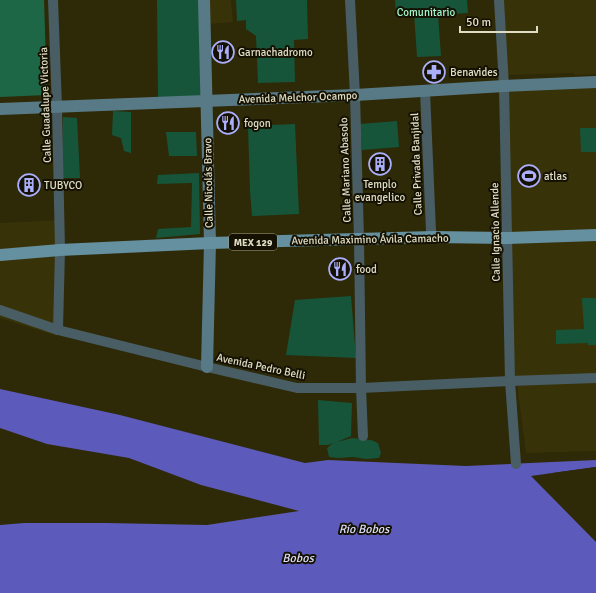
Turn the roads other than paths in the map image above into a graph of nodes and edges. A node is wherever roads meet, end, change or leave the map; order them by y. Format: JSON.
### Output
{"nodes":[{"id":1,"x":53,"y":0,"type":"edge"},
{"id":2,"x":204,"y":0,"type":"edge"},
{"id":3,"x":350,"y":0,"type":"edge"},
{"id":4,"x":499,"y":0,"type":"edge"},
{"id":5,"x":596,"y":82,"type":"edge"},
{"id":6,"x":504,"y":86,"type":"junction"},
{"id":7,"x":426,"y":91,"type":"junction"},
{"id":8,"x":355,"y":95,"type":"junction"},
{"id":9,"x":206,"y":101,"type":"junction"},
{"id":10,"x":57,"y":106,"type":"junction"},
{"id":11,"x":0,"y":109,"type":"edge"},
{"id":12,"x":596,"y":235,"type":"edge"},
{"id":13,"x":433,"y":237,"type":"junction"},
{"id":14,"x":507,"y":238,"type":"junction"},
{"id":15,"x":359,"y":239,"type":"junction"},
{"id":16,"x":210,"y":243,"type":"junction"},
{"id":17,"x":60,"y":250,"type":"junction"},
{"id":18,"x":0,"y":255,"type":"edge"},
{"id":19,"x":0,"y":310,"type":"edge"},
{"id":20,"x":58,"y":330,"type":"junction"},
{"id":21,"x":207,"y":367,"type":"junction"},
{"id":22,"x":596,"y":378,"type":"edge"},
{"id":23,"x":510,"y":381,"type":"junction"},
{"id":24,"x":361,"y":388,"type":"junction"},
{"id":25,"x":363,"y":436,"type":"dead end"},
{"id":26,"x":516,"y":464,"type":"dead end"}],
"edges":[{"from":1,"to":10,"type":"street","name":"Calle Guadalupe Victoria"},
{"from":2,"to":9,"type":"street","name":"Calle Nicolás Bravo"},
{"from":3,"to":8,"type":"street","name":"Calle Mariano Abasolo"},
{"from":4,"to":6,"type":"street","name":"Calle Ignacio Allende"},
{"from":5,"to":6,"type":"street","name":"Avenida Melchor Ocampo"},
{"from":6,"to":7,"type":"street","name":"Avenida Melchor Ocampo"},
{"from":6,"to":14,"type":"street","name":"Calle Ignacio Allende"},
{"from":7,"to":8,"type":"street","name":"Avenida Melchor Ocampo"},
{"from":7,"to":13,"type":"street","name":"Calle Privada Banjidal"},
{"from":8,"to":9,"type":"street","name":"Avenida Melchor Ocampo"},
{"from":8,"to":15,"type":"street","name":"Calle Mariano Abasolo"},
{"from":9,"to":10,"type":"street","name":"Avenida Melchor Ocampo"},
{"from":9,"to":16,"type":"street","name":"Calle Nicolás Bravo"},
{"from":10,"to":11,"type":"street","name":"Avenida Melchor Ocampo"},
{"from":10,"to":17,"type":"street","name":"Calle Guadalupe Victoria"},
{"from":12,"to":14,"type":"main road","name":"Avenida Maximino Ávila Camacho","number":"MEX 129"},
{"from":13,"to":14,"type":"main road","name":"Avenida Maximino Ávila Camacho","number":"MEX 129"},
{"from":13,"to":15,"type":"main road","name":"Avenida Maximino Ávila Camacho","number":"MEX 129"},
{"from":14,"to":23,"type":"street","name":"Calle Ignacio Allende"},
{"from":15,"to":16,"type":"main road","name":"Avenida Maximino Ávila Camacho","number":"MEX 129"},
{"from":15,"to":24,"type":"street","name":"Calle Mariano Abasolo"},
{"from":16,"to":17,"type":"main road","name":"Avenida Maximino Ávila Camacho","number":"MEX 129"},
{"from":16,"to":21,"type":"street","name":"Calle Nicolás Bravo"},
{"from":17,"to":18,"type":"main road","name":"Avenida Maximino Ávila Camacho","number":"MEX 129"},
{"from":17,"to":20,"type":"street","name":"Calle Guadalupe Victoria"},
{"from":19,"to":20,"type":"street","name":"Avenida Pedro Belli"},
{"from":20,"to":21,"type":"street","name":"Avenida Pedro Belli"},
{"from":21,"to":24,"type":"street","name":"Avenida Pedro Belli"},
{"from":22,"to":23,"type":"street","name":"Avenida Pedro Belli"},
{"from":23,"to":24,"type":"street","name":"Avenida Pedro Belli"},
{"from":23,"to":26,"type":"street","name":"Calle Ignacio Allende"},
{"from":24,"to":25,"type":"street","name":"Calle Mariano Abasolo"}]}
